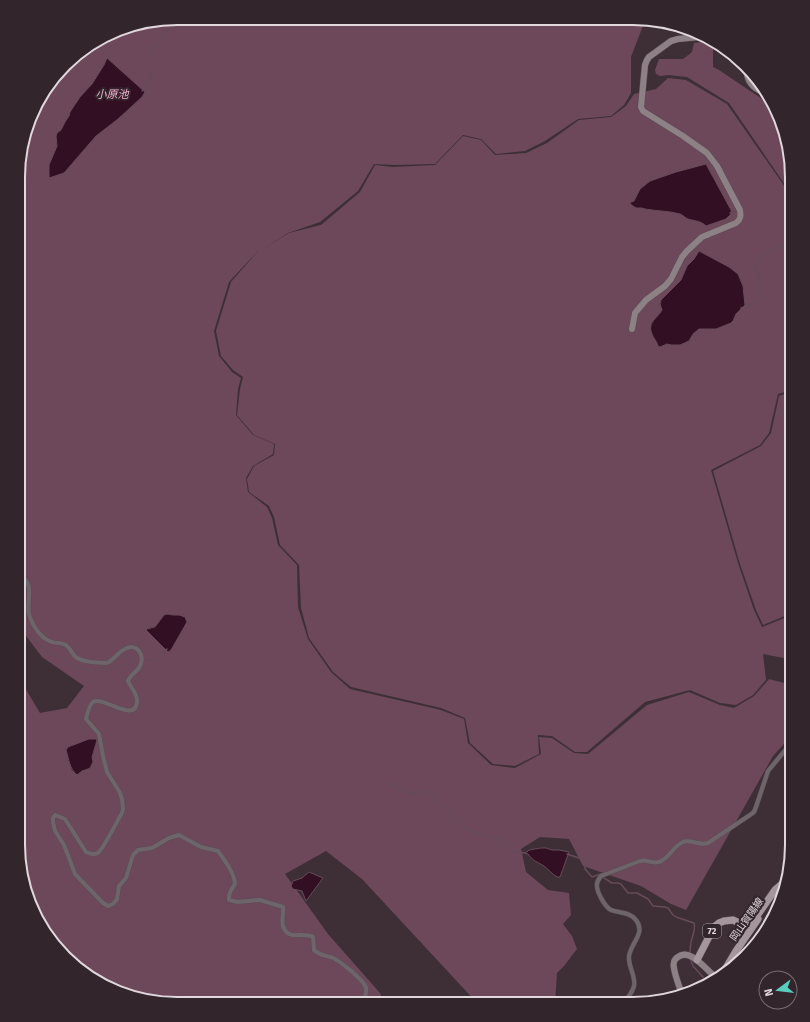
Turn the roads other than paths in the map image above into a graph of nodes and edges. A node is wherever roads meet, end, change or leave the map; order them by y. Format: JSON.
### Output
{"nodes":[{"id":1,"x":692,"y":38,"type":"edge"},
{"id":2,"x":748,"y":78,"type":"edge"},
{"id":3,"x":757,"y":89,"type":"edge"},
{"id":4,"x":632,"y":329,"type":"dead end"},
{"id":5,"x":25,"y":580,"type":"edge"},
{"id":6,"x":785,"y":750,"type":"edge"},
{"id":7,"x":779,"y":886,"type":"edge"},
{"id":8,"x":778,"y":889,"type":"edge"},
{"id":9,"x":739,"y":923,"type":"junction"},
{"id":10,"x":692,"y":957,"type":"junction"},
{"id":11,"x":729,"y":963,"type":"joint"},
{"id":12,"x":712,"y":974,"type":"dead end"},
{"id":13,"x":680,"y":990,"type":"edge"},
{"id":14,"x":364,"y":997,"type":"edge"},
{"id":15,"x":628,"y":997,"type":"edge"}],
"edges":[{"from":1,"to":4,"type":"street"},
{"from":2,"to":3,"type":"street"},
{"from":5,"to":14,"type":"street"},
{"from":6,"to":15,"type":"street"},
{"from":7,"to":9,"type":"main road"},
{"from":8,"to":11,"type":"main road","name":"岡山賀陽線"},
{"from":9,"to":10,"type":"main road","number":"72"},
{"from":9,"to":11,"type":"main road"},
{"from":10,"to":12,"type":"street"},
{"from":10,"to":13,"type":"street"}]}
